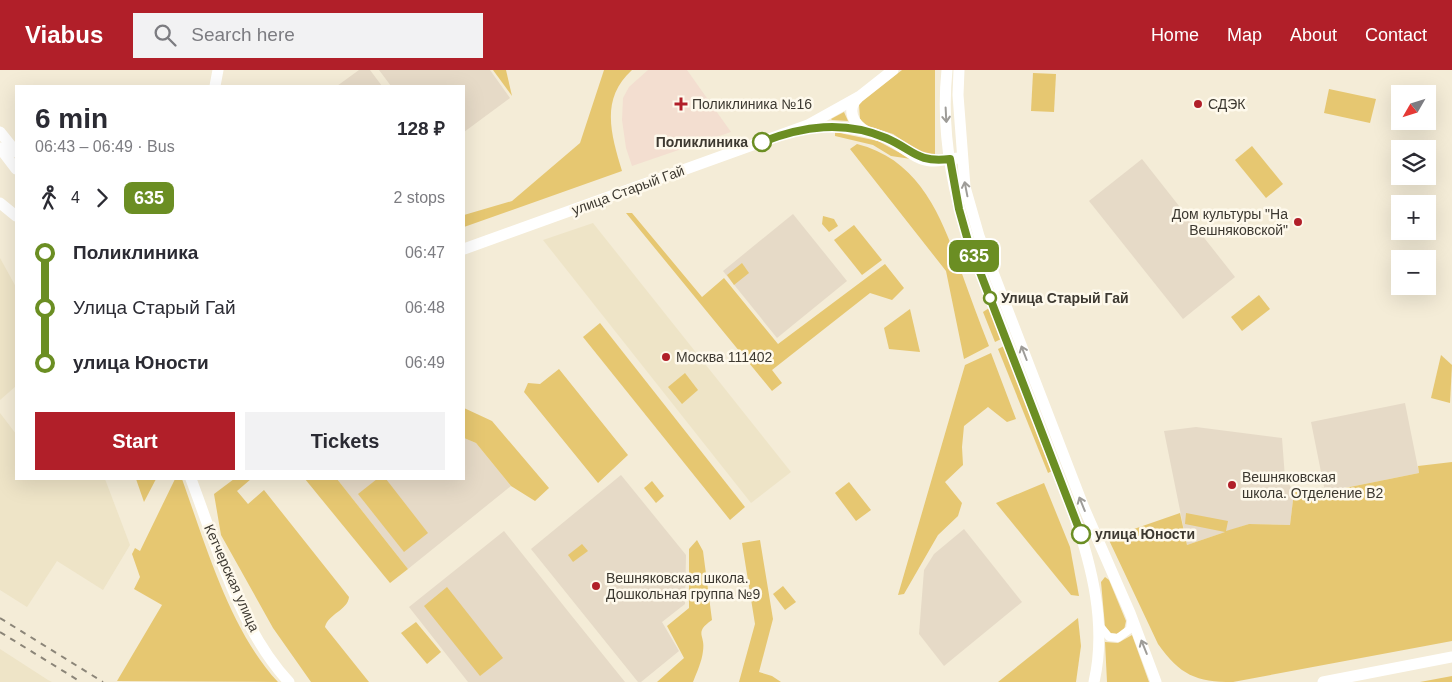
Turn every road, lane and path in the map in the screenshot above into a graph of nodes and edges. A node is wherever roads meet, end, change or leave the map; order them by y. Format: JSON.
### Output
{"nodes":[{"id":1,"x":218,"y":70,"type":"edge"},
{"id":2,"x":894,"y":70,"type":"edge"},
{"id":3,"x":947,"y":70,"type":"edge"},
{"id":4,"x":959,"y":70,"type":"edge"},
{"id":5,"x":215,"y":85,"type":"edge"},
{"id":6,"x":860,"y":96,"type":"junction"},
{"id":7,"x":792,"y":131,"type":"junction"},
{"id":8,"x":0,"y":132,"type":"edge"},
{"id":9,"x":870,"y":133,"type":"junction"},
{"id":10,"x":0,"y":148,"type":"edge"},
{"id":11,"x":15,"y":151,"type":"edge"},
{"id":12,"x":962,"y":157,"type":"junction"},
{"id":13,"x":950,"y":159,"type":"junction"},
{"id":14,"x":15,"y":168,"type":"edge"},
{"id":15,"x":0,"y":203,"type":"edge"},
{"id":16,"x":15,"y":215,"type":"edge"},
{"id":17,"x":465,"y":249,"type":"edge"},
{"id":18,"x":992,"y":287,"type":"junction"},
{"id":19,"x":191,"y":480,"type":"edge"},
{"id":20,"x":195,"y":480,"type":"edge"},
{"id":21,"x":197,"y":496,"type":"junction"},
{"id":22,"x":1130,"y":613,"type":"junction"},
{"id":23,"x":1098,"y":620,"type":"junction"},
{"id":24,"x":1098,"y":655,"type":"junction"},
{"id":25,"x":1452,"y":657,"type":"edge"},
{"id":26,"x":289,"y":682,"type":"edge"},
{"id":27,"x":1094,"y":682,"type":"edge"},
{"id":28,"x":1099,"y":682,"type":"edge"},
{"id":29,"x":1156,"y":682,"type":"edge"},
{"id":30,"x":1328,"y":682,"type":"edge"}],
"edges":[{"from":1,"to":5,"type":"main road"},
{"from":2,"to":6,"type":"main road","name":"улица Старый Гай"},
{"from":3,"to":13,"type":"main road","one_way":true},
{"from":4,"to":12,"type":"main road"},
{"from":6,"to":7,"type":"main road","name":"улица Старый Гай"},
{"from":6,"to":9,"type":"main road","name":"улица Старый Гай"},
{"from":7,"to":9,"type":"main road","name":"улица Старый Гай"},
{"from":7,"to":17,"type":"main road","name":"улица Старый Гай"},
{"from":8,"to":11,"type":"main road"},
{"from":9,"to":13,"type":"main road","name":"улица Старый Гай"},
{"from":10,"to":14,"type":"main road"},
{"from":12,"to":13,"type":"main road","name":"улица Старый Гай"},
{"from":18,"to":12,"type":"main road","one_way":true},
{"from":13,"to":18,"type":"main road"},
{"from":15,"to":16,"type":"main road"},
{"from":22,"to":18,"type":"main road","one_way":true},
{"from":18,"to":23,"type":"main road"},
{"from":19,"to":21,"type":"main road","name":"Кетчерская улица"},
{"from":20,"to":21,"type":"main road","name":"Кетчерская улица"},
{"from":21,"to":26,"type":"main road","name":"Кетчерская улица"},
{"from":22,"to":23,"type":"street"},
{"from":29,"to":22,"type":"main road","one_way":true},
{"from":23,"to":24,"type":"main road"},
{"from":24,"to":27,"type":"main road"},
{"from":24,"to":28,"type":"main road"},
{"from":25,"to":30,"type":"main road"}]}
